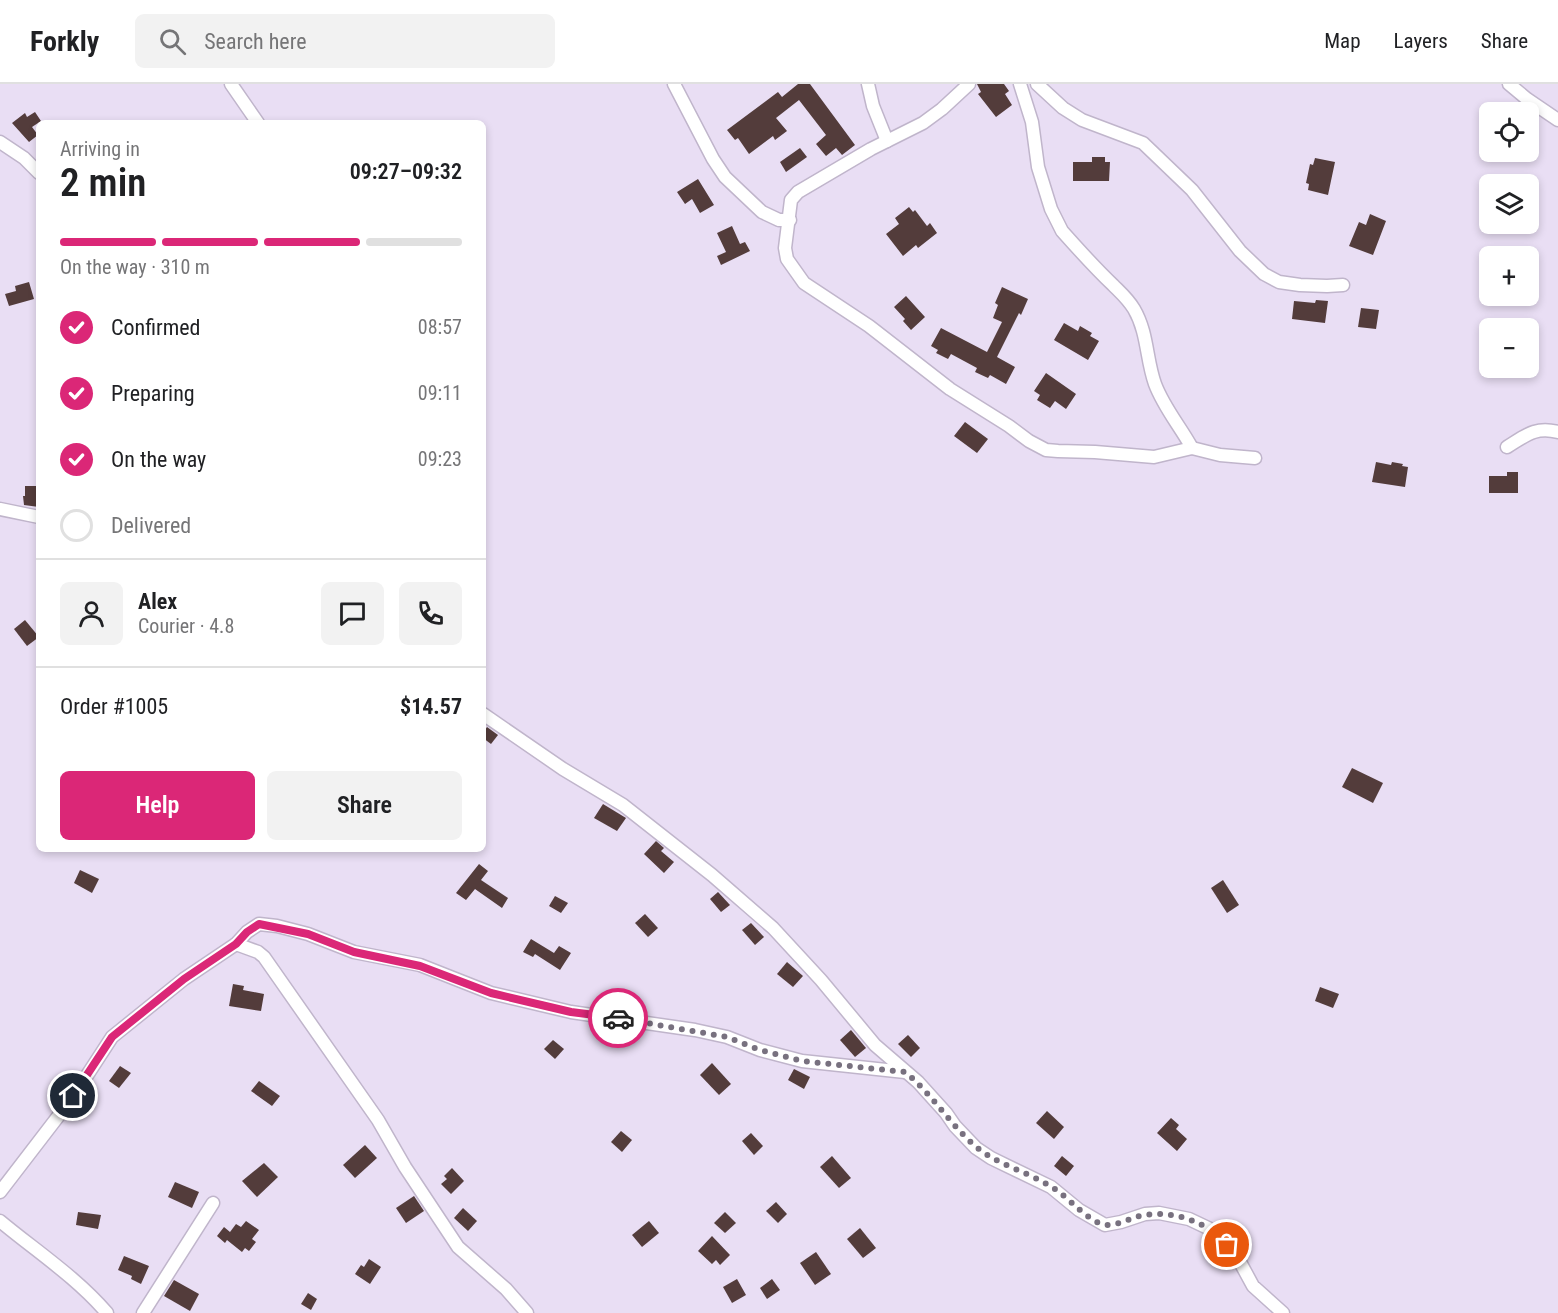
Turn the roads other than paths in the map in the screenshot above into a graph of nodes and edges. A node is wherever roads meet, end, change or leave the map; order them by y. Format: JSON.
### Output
{"nodes":[{"id":1,"x":231,"y":84,"type":"edge"},
{"id":2,"x":674,"y":84,"type":"edge"},
{"id":3,"x":868,"y":84,"type":"edge"},
{"id":4,"x":969,"y":84,"type":"edge"},
{"id":5,"x":1020,"y":84,"type":"edge"},
{"id":6,"x":1037,"y":84,"type":"edge"},
{"id":7,"x":1509,"y":84,"type":"edge"},
{"id":8,"x":256,"y":120,"type":"edge"},
{"id":9,"x":1558,"y":120,"type":"edge"},
{"id":10,"x":887,"y":141,"type":"junction"},
{"id":11,"x":0,"y":142,"type":"edge"},
{"id":12,"x":24,"y":158,"type":"junction"},
{"id":13,"x":36,"y":164,"type":"edge"},
{"id":14,"x":36,"y":170,"type":"edge"},
{"id":15,"x":790,"y":220,"type":"junction"},
{"id":16,"x":1343,"y":285,"type":"dead end"},
{"id":17,"x":1558,"y":432,"type":"edge"},
{"id":18,"x":1507,"y":447,"type":"dead end"},
{"id":19,"x":1192,"y":448,"type":"junction"},
{"id":20,"x":1255,"y":458,"type":"dead end"},
{"id":21,"x":0,"y":509,"type":"edge"},
{"id":22,"x":36,"y":516,"type":"edge"},
{"id":23,"x":486,"y":716,"type":"edge"},
{"id":24,"x":236,"y":944,"type":"junction"},
{"id":25,"x":905,"y":1072,"type":"junction"},
{"id":26,"x":0,"y":1192,"type":"edge"},
{"id":27,"x":213,"y":1203,"type":"dead end"},
{"id":28,"x":0,"y":1221,"type":"edge"},
{"id":29,"x":107,"y":1313,"type":"edge"},
{"id":30,"x":143,"y":1313,"type":"edge"},
{"id":31,"x":527,"y":1313,"type":"edge"},
{"id":32,"x":1283,"y":1313,"type":"edge"}],
"edges":[{"from":1,"to":8,"type":"street"},
{"from":2,"to":15,"type":"street"},
{"from":3,"to":10,"type":"street"},
{"from":4,"to":10,"type":"street"},
{"from":5,"to":19,"type":"street"},
{"from":6,"to":16,"type":"street"},
{"from":7,"to":9,"type":"street"},
{"from":10,"to":15,"type":"street"},
{"from":11,"to":12,"type":"street"},
{"from":12,"to":13,"type":"street"},
{"from":12,"to":14,"type":"street"},
{"from":15,"to":19,"type":"street"},
{"from":17,"to":18,"type":"street"},
{"from":19,"to":20,"type":"street"},
{"from":21,"to":22,"type":"street"},
{"from":23,"to":25,"type":"street"},
{"from":24,"to":25,"type":"street"},
{"from":24,"to":26,"type":"street"},
{"from":24,"to":31,"type":"street"},
{"from":25,"to":32,"type":"street"},
{"from":27,"to":30,"type":"street"},
{"from":28,"to":29,"type":"street"}]}
